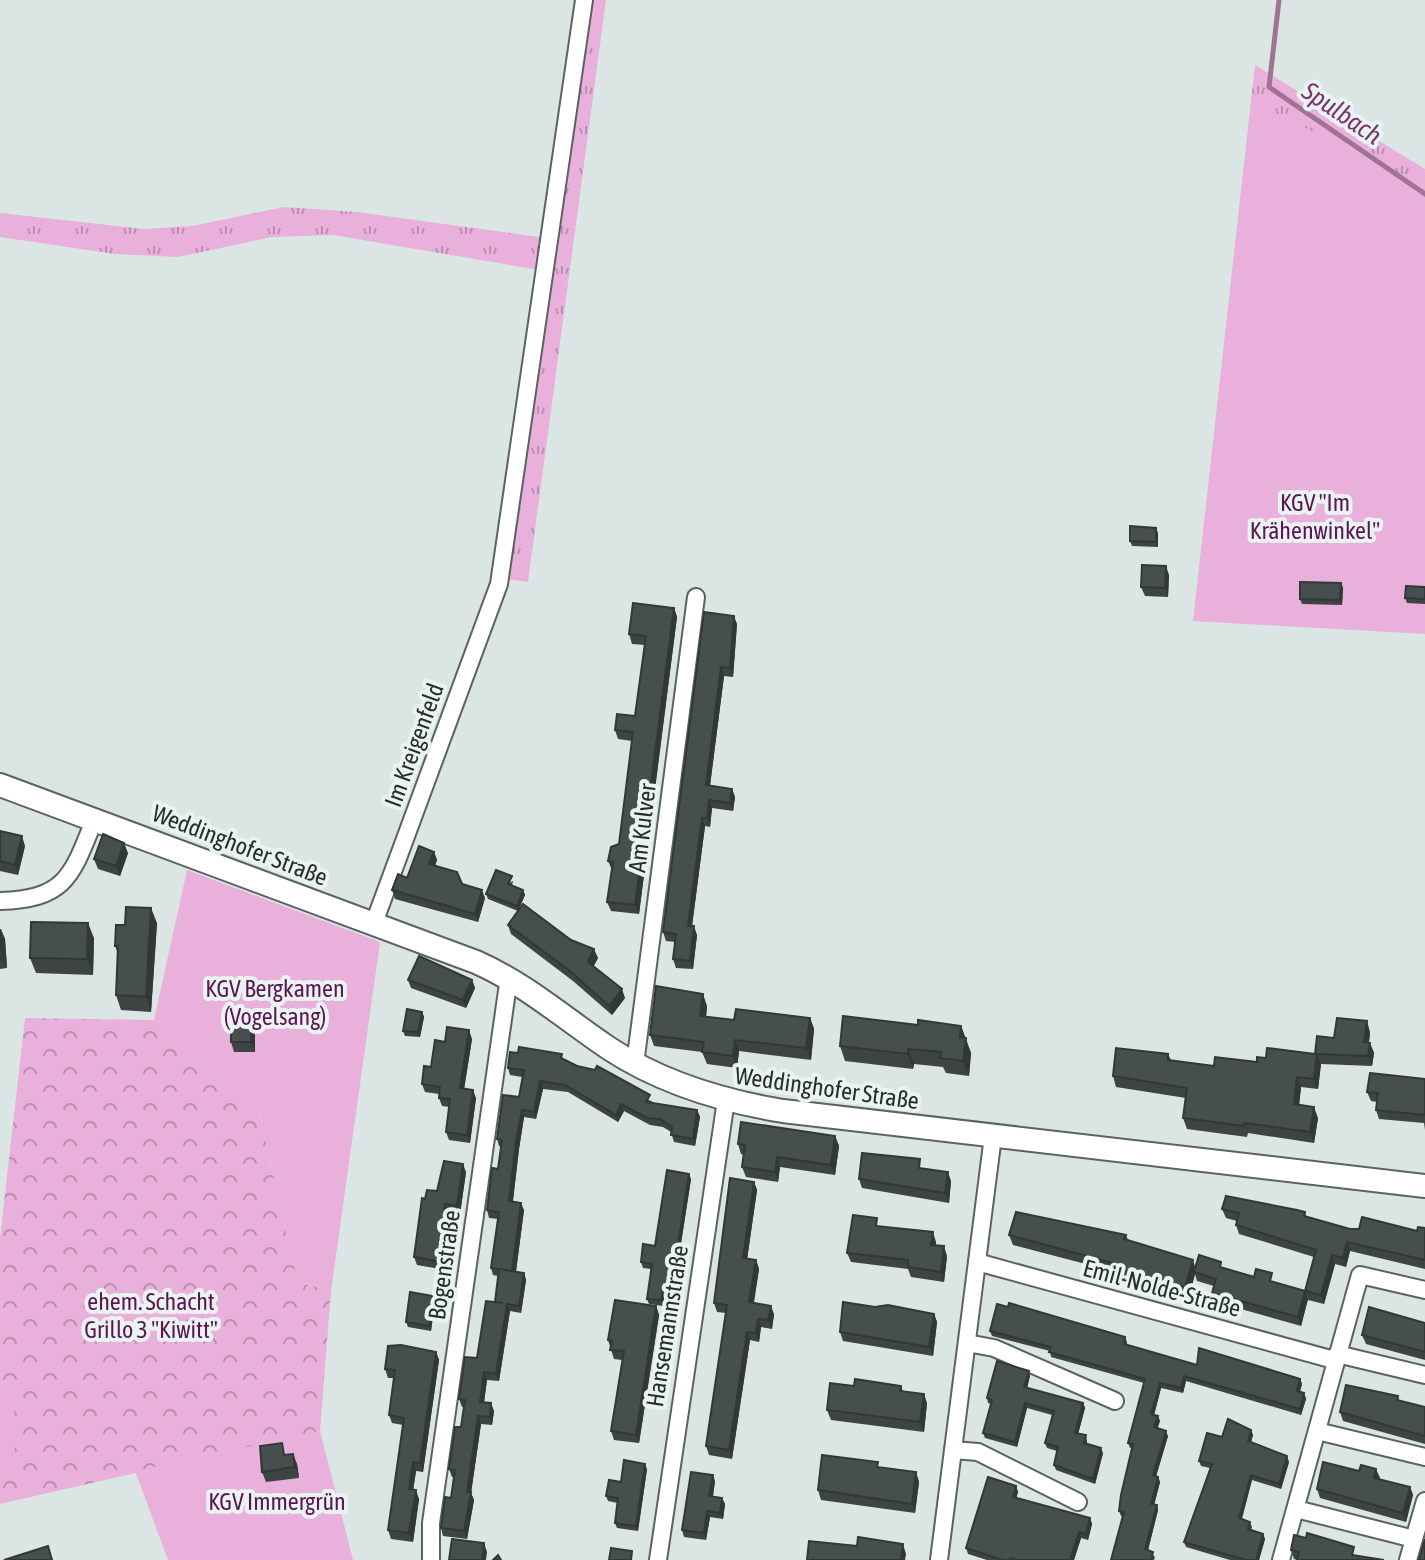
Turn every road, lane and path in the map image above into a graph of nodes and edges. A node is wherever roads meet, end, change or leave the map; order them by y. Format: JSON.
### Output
{"nodes":[{"id":1,"x":584,"y":0,"type":"edge"},
{"id":2,"x":696,"y":597,"type":"dead end"},
{"id":3,"x":0,"y":785,"type":"edge"},
{"id":4,"x":95,"y":818,"type":"junction"},
{"id":5,"x":0,"y":901,"type":"edge"},
{"id":6,"x":374,"y":923,"type":"junction"},
{"id":7,"x":509,"y":977,"type":"junction"},
{"id":8,"x":635,"y":1064,"type":"junction"},
{"id":9,"x":726,"y":1100,"type":"junction"},
{"id":10,"x":993,"y":1136,"type":"junction"},
{"id":11,"x":1425,"y":1186,"type":"edge"},
{"id":12,"x":977,"y":1262,"type":"junction"},
{"id":13,"x":1425,"y":1290,"type":"edge"},
{"id":14,"x":967,"y":1343,"type":"junction"},
{"id":15,"x":1336,"y":1357,"type":"junction"},
{"id":16,"x":1425,"y":1375,"type":"edge"},
{"id":17,"x":1115,"y":1401,"type":"dead end"},
{"id":18,"x":1317,"y":1431,"type":"junction"},
{"id":19,"x":953,"y":1450,"type":"junction"},
{"id":20,"x":1425,"y":1457,"type":"edge"},
{"id":21,"x":1425,"y":1501,"type":"edge"},
{"id":22,"x":1078,"y":1502,"type":"dead end"},
{"id":23,"x":1296,"y":1509,"type":"junction"},
{"id":24,"x":1414,"y":1539,"type":"junction"},
{"id":25,"x":431,"y":1560,"type":"edge"},
{"id":26,"x":658,"y":1560,"type":"edge"},
{"id":27,"x":939,"y":1560,"type":"edge"},
{"id":28,"x":1281,"y":1560,"type":"edge"},
{"id":29,"x":1408,"y":1560,"type":"edge"}],
"edges":[{"from":1,"to":6,"type":"street","name":"Im Kreigenfeld"},
{"from":2,"to":8,"type":"street","name":"Am Kulver"},
{"from":3,"to":4,"type":"street","name":"Weddinghofer Straße"},
{"from":4,"to":5,"type":"street"},
{"from":4,"to":6,"type":"street","name":"Weddinghofer Straße"},
{"from":6,"to":7,"type":"street","name":"Weddinghofer Straße"},
{"from":7,"to":8,"type":"street","name":"Weddinghofer Straße"},
{"from":7,"to":25,"type":"street","name":"Bogenstraße"},
{"from":8,"to":9,"type":"street","name":"Weddinghofer Straße"},
{"from":9,"to":10,"type":"street","name":"Weddinghofer Straße"},
{"from":9,"to":26,"type":"street","name":"Hansemannstraße"},
{"from":10,"to":11,"type":"street","name":"Weddinghofer Straße"},
{"from":10,"to":12,"type":"street"},
{"from":12,"to":14,"type":"street"},
{"from":12,"to":15,"type":"street","name":"Emil-Nolde-Straße"},
{"from":13,"to":15,"type":"street"},
{"from":14,"to":17,"type":"street"},
{"from":14,"to":19,"type":"street"},
{"from":15,"to":16,"type":"street","name":"Emil-Nolde-Straße"},
{"from":15,"to":18,"type":"street"},
{"from":18,"to":20,"type":"street"},
{"from":18,"to":23,"type":"street"},
{"from":19,"to":22,"type":"street"},
{"from":19,"to":27,"type":"street"},
{"from":21,"to":24,"type":"street"},
{"from":23,"to":24,"type":"street"},
{"from":23,"to":28,"type":"street"},
{"from":24,"to":29,"type":"street"}]}
